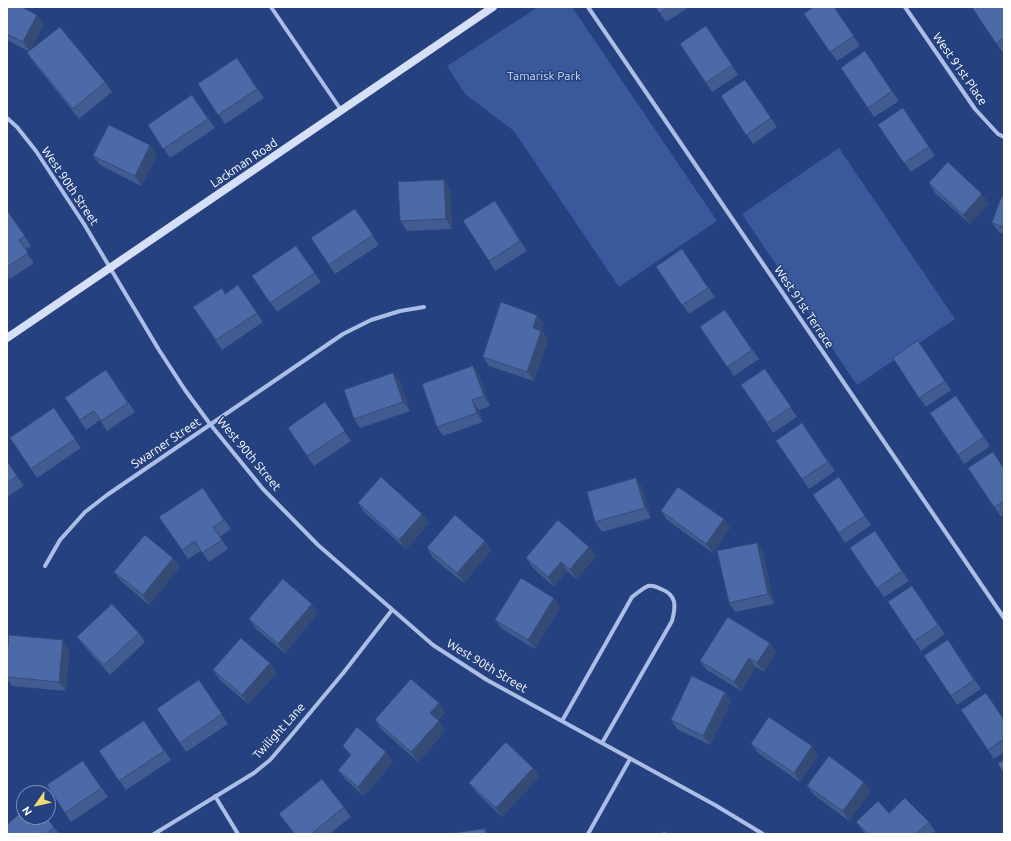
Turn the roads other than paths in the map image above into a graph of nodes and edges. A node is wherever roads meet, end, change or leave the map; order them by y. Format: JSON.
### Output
{"nodes":[{"id":1,"x":271,"y":7,"type":"edge"},
{"id":2,"x":493,"y":7,"type":"edge"},
{"id":3,"x":588,"y":7,"type":"edge"},
{"id":4,"x":905,"y":7,"type":"edge"},
{"id":5,"x":341,"y":110,"type":"junction"},
{"id":6,"x":7,"y":118,"type":"edge"},
{"id":7,"x":1004,"y":137,"type":"edge"},
{"id":8,"x":111,"y":268,"type":"junction"},
{"id":9,"x":424,"y":307,"type":"dead end"},
{"id":10,"x":7,"y":338,"type":"edge"},
{"id":11,"x":210,"y":424,"type":"junction"},
{"id":12,"x":45,"y":566,"type":"dead end"},
{"id":13,"x":392,"y":610,"type":"junction"},
{"id":14,"x":1004,"y":618,"type":"edge"},
{"id":15,"x":562,"y":721,"type":"junction"},
{"id":16,"x":602,"y":743,"type":"junction"},
{"id":17,"x":630,"y":759,"type":"junction"},
{"id":18,"x":215,"y":796,"type":"junction"},
{"id":19,"x":154,"y":834,"type":"edge"},
{"id":20,"x":238,"y":834,"type":"edge"},
{"id":21,"x":588,"y":834,"type":"edge"},
{"id":22,"x":763,"y":834,"type":"edge"}],
"edges":[{"from":1,"to":5,"type":"street"},
{"from":2,"to":5,"type":"main road","name":"Lackman Road"},
{"from":3,"to":14,"type":"street","name":"West 91st Terrace"},
{"from":4,"to":7,"type":"street","name":"West 91st Place"},
{"from":5,"to":8,"type":"main road","name":"Lackman Road"},
{"from":6,"to":8,"type":"street","name":"West 90th Street"},
{"from":8,"to":10,"type":"main road","name":"Lackman Road"},
{"from":8,"to":11,"type":"street","name":"West 90th Street"},
{"from":9,"to":11,"type":"street","name":"Swarner Street"},
{"from":11,"to":12,"type":"street","name":"Swarner Street"},
{"from":11,"to":13,"type":"street","name":"West 90th Street"},
{"from":13,"to":15,"type":"street","name":"West 90th Street"},
{"from":13,"to":18,"type":"street","name":"Twilight Lane"},
{"from":15,"to":16,"type":"street","name":"West 90th Street"},
{"from":15,"to":16,"type":"street"},
{"from":16,"to":17,"type":"street","name":"West 90th Street"},
{"from":17,"to":21,"type":"street"},
{"from":17,"to":22,"type":"street","name":"West 90th Street"},
{"from":18,"to":19,"type":"street","name":"Twilight Lane"},
{"from":18,"to":20,"type":"street"}]}
